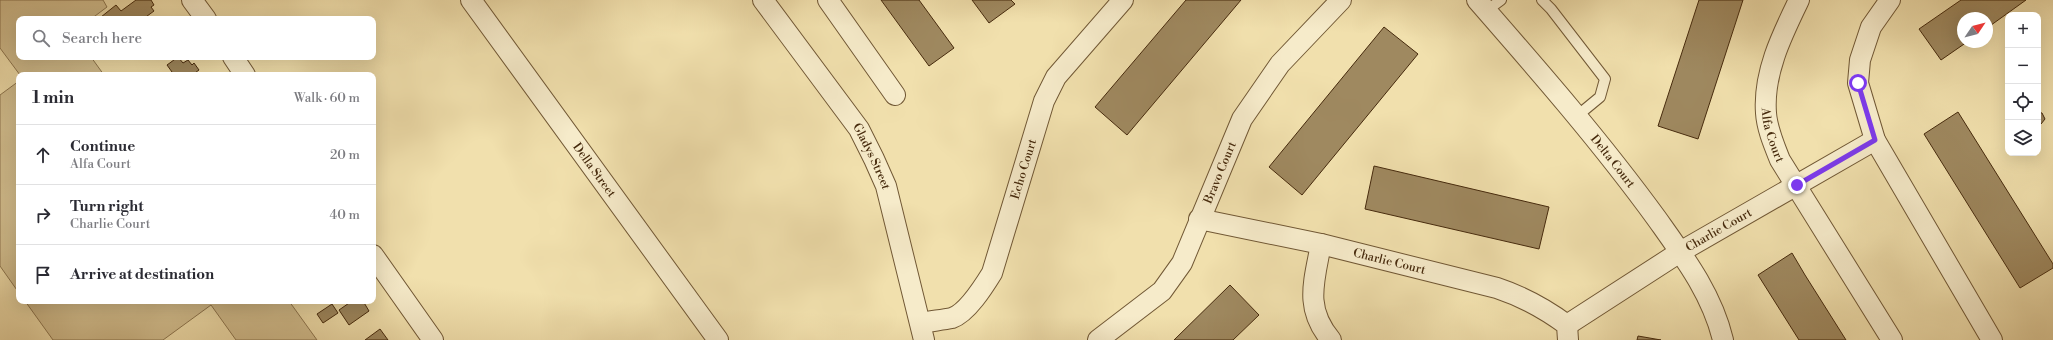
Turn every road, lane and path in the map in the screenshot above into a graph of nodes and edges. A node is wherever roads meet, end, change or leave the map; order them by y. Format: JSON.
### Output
{"nodes":[{"id":1,"x":192,"y":0,"type":"edge"},
{"id":2,"x":471,"y":0,"type":"edge"},
{"id":3,"x":763,"y":0,"type":"edge"},
{"id":4,"x":828,"y":0,"type":"edge"},
{"id":5,"x":1123,"y":0,"type":"edge"},
{"id":6,"x":1341,"y":0,"type":"edge"},
{"id":7,"x":1542,"y":0,"type":"edge"},
{"id":8,"x":1799,"y":0,"type":"edge"},
{"id":9,"x":1890,"y":0,"type":"edge"},
{"id":10,"x":1488,"y":4,"type":"edge"},
{"id":11,"x":204,"y":16,"type":"edge"},
{"id":12,"x":235,"y":60,"type":"edge"},
{"id":13,"x":243,"y":72,"type":"edge"},
{"id":14,"x":895,"y":95,"type":"dead end"},
{"id":15,"x":1577,"y":116,"type":"junction"},
{"id":16,"x":1875,"y":140,"type":"junction"},
{"id":17,"x":1797,"y":185,"type":"junction"},
{"id":18,"x":1198,"y":219,"type":"junction"},
{"id":19,"x":1321,"y":244,"type":"junction"},
{"id":20,"x":1680,"y":252,"type":"junction"},
{"id":21,"x":376,"y":259,"type":"edge"},
{"id":22,"x":922,"y":332,"type":"edge"},
{"id":23,"x":1567,"y":332,"type":"edge"},
{"id":24,"x":433,"y":340,"type":"edge"},
{"id":25,"x":718,"y":340,"type":"edge"},
{"id":26,"x":1098,"y":340,"type":"edge"},
{"id":27,"x":1331,"y":340,"type":"edge"},
{"id":28,"x":1723,"y":340,"type":"edge"},
{"id":29,"x":1892,"y":340,"type":"edge"},
{"id":30,"x":1992,"y":340,"type":"edge"}],
"edges":[{"from":1,"to":11,"type":"street"},
{"from":2,"to":25,"type":"street","name":"Della Street"},
{"from":3,"to":22,"type":"street","name":"Gladys Street"},
{"from":4,"to":14,"type":"street"},
{"from":5,"to":22,"type":"street","name":"Echo Court"},
{"from":6,"to":18,"type":"street","name":"Bravo Court"},
{"from":7,"to":15,"type":"lane"},
{"from":8,"to":17,"type":"street","name":"Alfa Court"},
{"from":9,"to":16,"type":"street"},
{"from":10,"to":15,"type":"street","name":"Delta Court"},
{"from":12,"to":13,"type":"street"},
{"from":15,"to":20,"type":"street","name":"Delta Court"},
{"from":16,"to":17,"type":"street","name":"Charlie Court"},
{"from":16,"to":30,"type":"street"},
{"from":17,"to":20,"type":"street","name":"Charlie Court"},
{"from":17,"to":29,"type":"street","name":"Alfa Court"},
{"from":18,"to":19,"type":"street","name":"Charlie Court"},
{"from":18,"to":26,"type":"street","name":"Bravo Court"},
{"from":19,"to":23,"type":"street","name":"Charlie Court"},
{"from":19,"to":27,"type":"street"},
{"from":20,"to":23,"type":"street","name":"Charlie Court"},
{"from":20,"to":28,"type":"street","name":"Delta Court"},
{"from":21,"to":24,"type":"street"}]}
